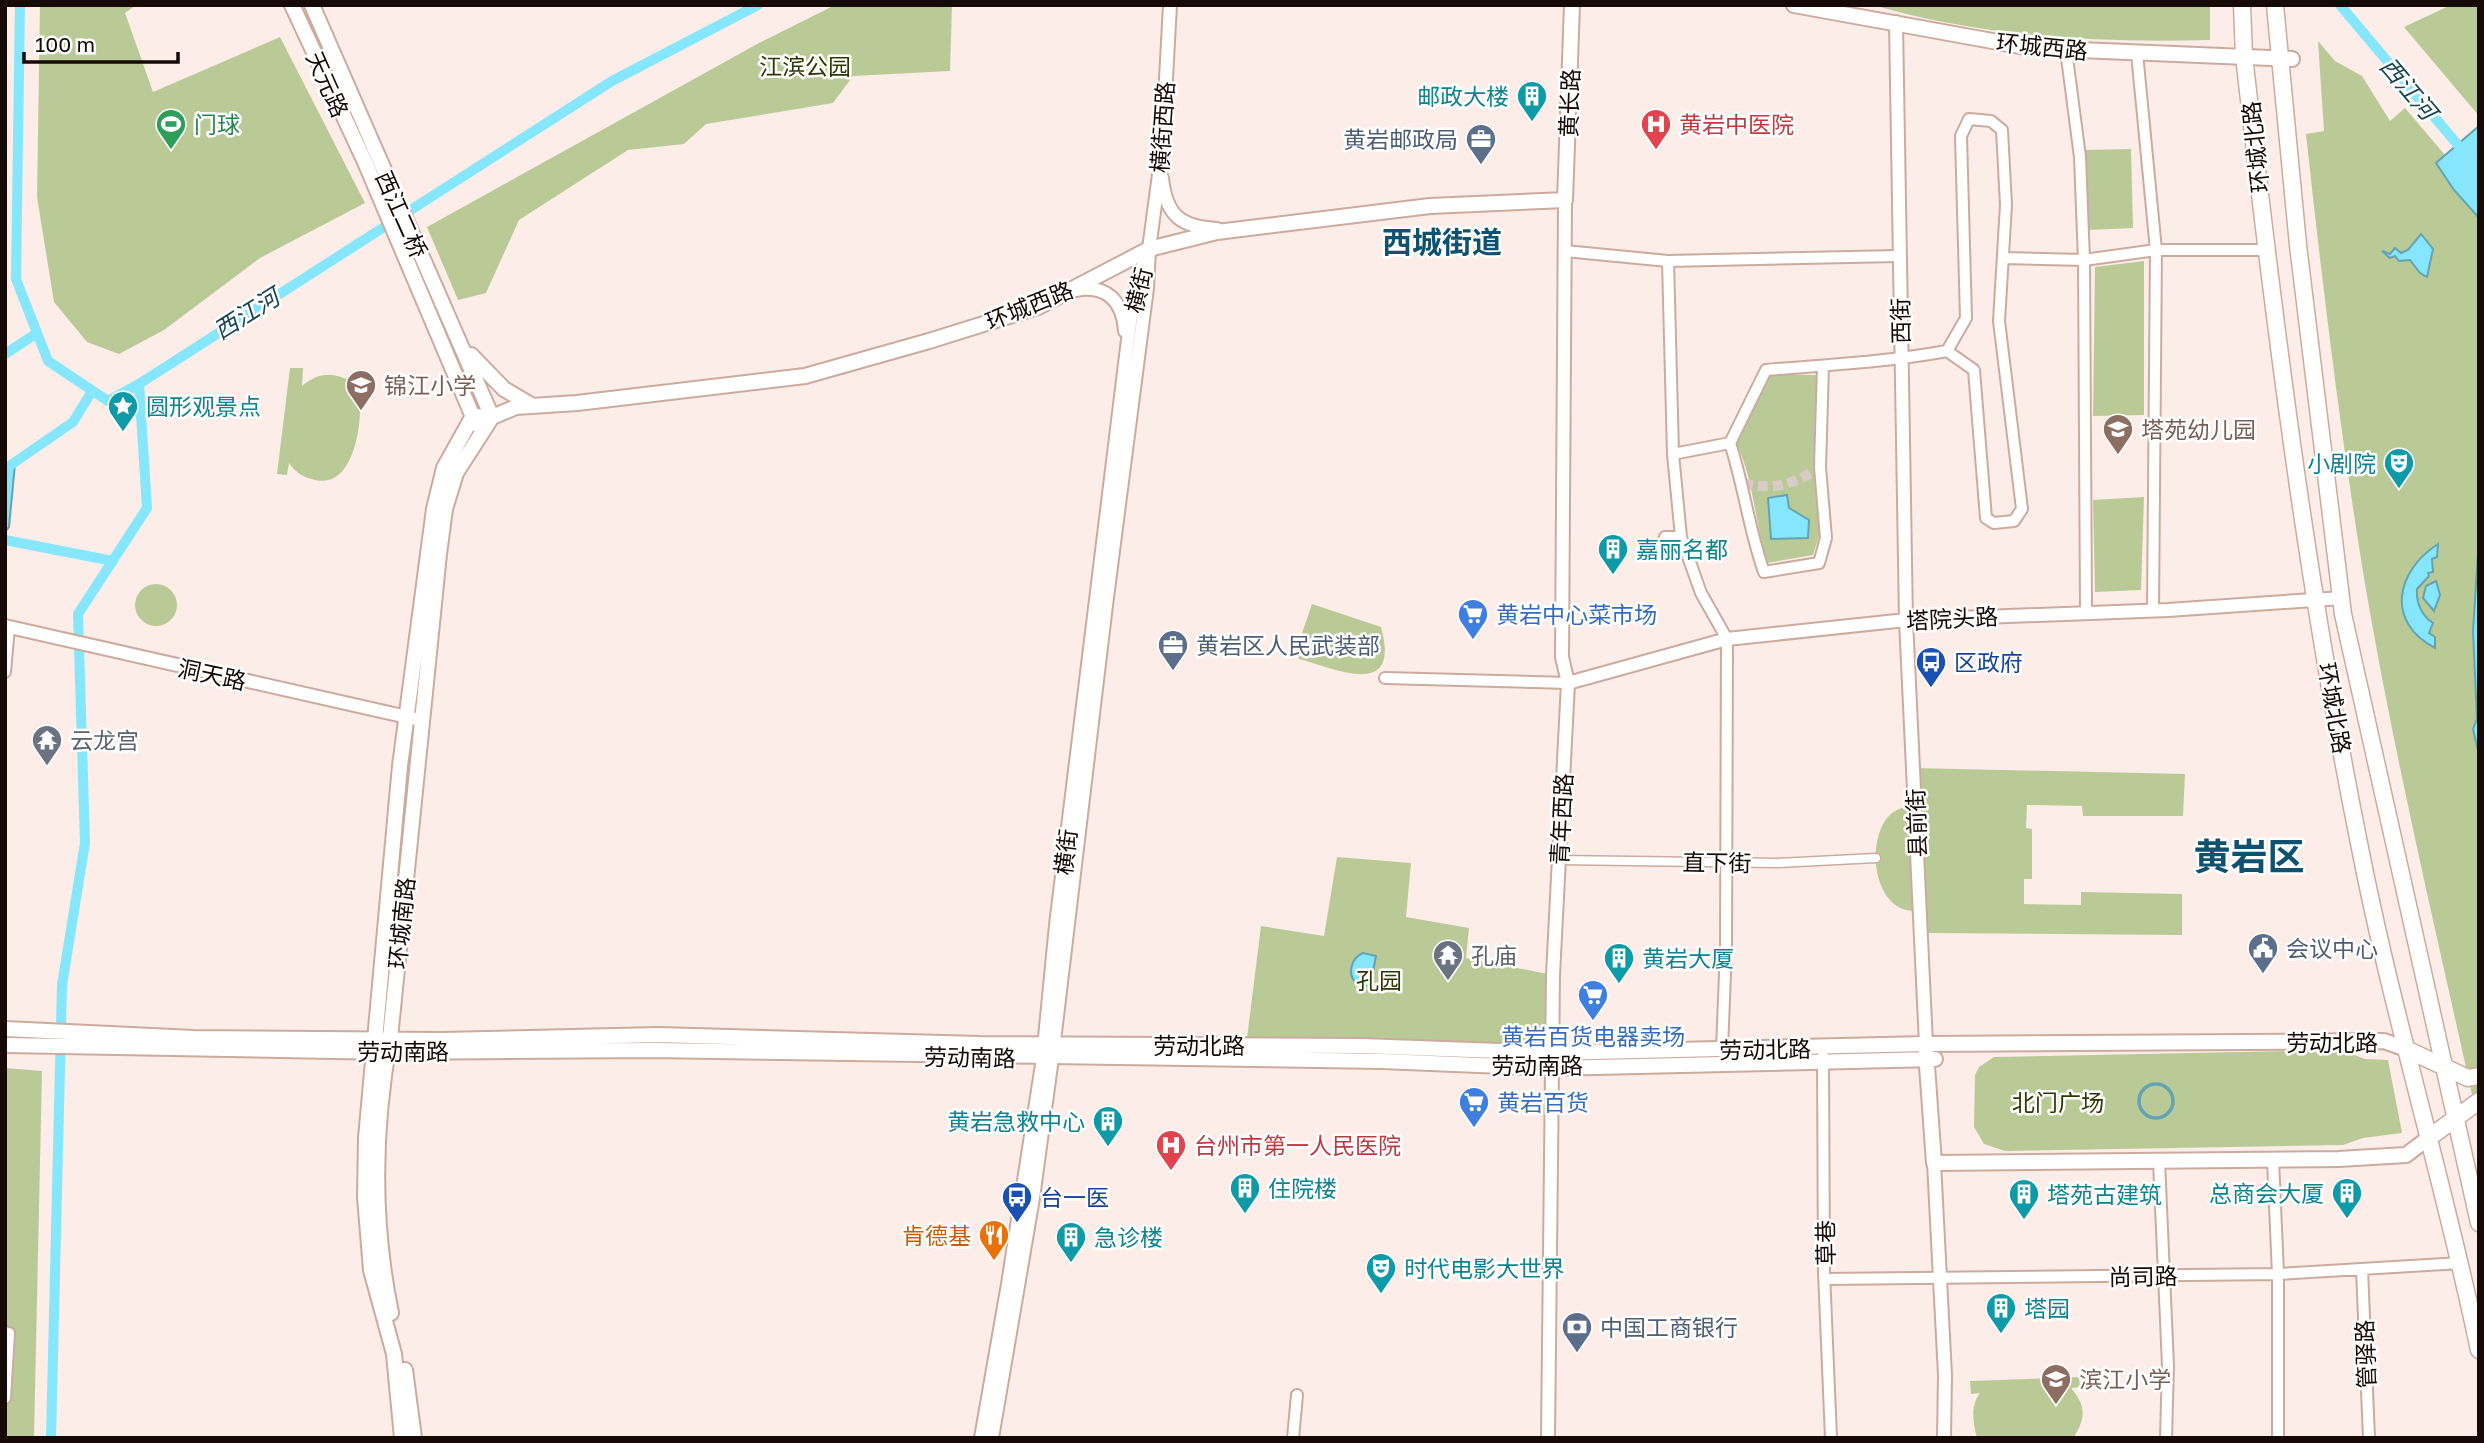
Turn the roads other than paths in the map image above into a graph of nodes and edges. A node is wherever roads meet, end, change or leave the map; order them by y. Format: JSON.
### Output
{"nodes":[{"id":1,"x":292,"y":5,"type":"edge"},
{"id":2,"x":312,"y":5,"type":"edge"},
{"id":3,"x":1170,"y":5,"type":"edge"},
{"id":4,"x":1572,"y":5,"type":"edge"},
{"id":5,"x":1794,"y":5,"type":"edge"},
{"id":6,"x":2242,"y":5,"type":"edge"},
{"id":7,"x":2275,"y":5,"type":"edge"},
{"id":8,"x":1896,"y":22,"type":"junction"},
{"id":9,"x":2066,"y":50,"type":"junction"},
{"id":10,"x":2137,"y":53,"type":"junction"},
{"id":11,"x":2244,"y":56,"type":"junction"},
{"id":12,"x":2285,"y":58,"type":"junction"},
{"id":13,"x":371,"y":160,"type":"junction"},
{"id":14,"x":1160,"y":163,"type":"junction"},
{"id":15,"x":1565,"y":200,"type":"junction"},
{"id":16,"x":1232,"y":230,"type":"junction"},
{"id":17,"x":1149,"y":249,"type":"junction"},
{"id":18,"x":2156,"y":250,"type":"junction"},
{"id":19,"x":2266,"y":250,"type":"junction"},
{"id":20,"x":1565,"y":251,"type":"junction"},
{"id":21,"x":1898,"y":256,"type":"junction"},
{"id":22,"x":2003,"y":258,"type":"junction"},
{"id":23,"x":2084,"y":260,"type":"junction"},
{"id":24,"x":1668,"y":261,"type":"junction"},
{"id":25,"x":1065,"y":293,"type":"junction"},
{"id":26,"x":451,"y":323,"type":"junction"},
{"id":27,"x":1947,"y":351,"type":"junction"},
{"id":28,"x":1126,"y":358,"type":"junction"},
{"id":29,"x":1900,"y":360,"type":"junction"},
{"id":30,"x":1823,"y":366,"type":"junction"},
{"id":31,"x":531,"y":405,"type":"junction"},
{"id":32,"x":473,"y":416,"type":"junction"},
{"id":33,"x":492,"y":417,"type":"junction"},
{"id":34,"x":481,"y":434,"type":"junction"},
{"id":35,"x":1730,"y":443,"type":"junction"},
{"id":36,"x":1673,"y":454,"type":"junction"},
{"id":37,"x":1665,"y":537,"type":"tunnel mouth"},
{"id":38,"x":1681,"y":537,"type":"junction"},
{"id":39,"x":2342,"y":598,"type":"junction"},
{"id":40,"x":2316,"y":601,"type":"junction"},
{"id":41,"x":2086,"y":611,"type":"junction"},
{"id":42,"x":2153,"y":611,"type":"junction"},
{"id":43,"x":1906,"y":620,"type":"junction"},
{"id":44,"x":7,"y":626,"type":"edge"},
{"id":45,"x":1727,"y":639,"type":"junction"},
{"id":46,"x":1093,"y":667,"type":"junction"},
{"id":47,"x":5,"y":671,"type":"edge"},
{"id":48,"x":1385,"y":678,"type":"dead end"},
{"id":49,"x":1568,"y":683,"type":"junction"},
{"id":50,"x":413,"y":718,"type":"junction"},
{"id":51,"x":1876,"y":858,"type":"dead end"},
{"id":52,"x":1558,"y":860,"type":"junction"},
{"id":53,"x":1726,"y":862,"type":"junction"},
{"id":54,"x":5,"y":1029,"type":"edge"},
{"id":55,"x":45,"y":1038,"type":"junction"},
{"id":56,"x":5,"y":1045,"type":"edge"},
{"id":57,"x":382,"y":1045,"type":"junction"},
{"id":58,"x":1722,"y":1049,"type":"junction"},
{"id":59,"x":2406,"y":1049,"type":"junction"},
{"id":60,"x":1048,"y":1051,"type":"junction"},
{"id":61,"x":1931,"y":1051,"type":"junction"},
{"id":62,"x":1552,"y":1053,"type":"junction"},
{"id":63,"x":1823,"y":1054,"type":"junction"},
{"id":64,"x":2444,"y":1067,"type":"junction"},
{"id":65,"x":1552,"y":1068,"type":"junction"},
{"id":66,"x":2479,"y":1076,"type":"edge"},
{"id":67,"x":2479,"y":1101,"type":"edge"},
{"id":68,"x":2456,"y":1116,"type":"junction"},
{"id":69,"x":2430,"y":1137,"type":"junction"},
{"id":70,"x":2273,"y":1160,"type":"junction"},
{"id":71,"x":2159,"y":1161,"type":"junction"},
{"id":72,"x":1937,"y":1163,"type":"junction"},
{"id":73,"x":2479,"y":1223,"type":"edge"},
{"id":74,"x":2461,"y":1264,"type":"junction"},
{"id":75,"x":2362,"y":1269,"type":"junction"},
{"id":76,"x":2278,"y":1274,"type":"junction"},
{"id":77,"x":2164,"y":1276,"type":"junction"},
{"id":78,"x":1825,"y":1279,"type":"junction"},
{"id":79,"x":1940,"y":1279,"type":"junction"},
{"id":80,"x":5,"y":1332,"type":"edge"},
{"id":81,"x":2479,"y":1350,"type":"edge"},
{"id":82,"x":1297,"y":1395,"type":"dead end"},
{"id":83,"x":5,"y":1398,"type":"edge"},
{"id":84,"x":402,"y":1438,"type":"edge"},
{"id":85,"x":414,"y":1438,"type":"edge"},
{"id":86,"x":981,"y":1438,"type":"edge"},
{"id":87,"x":992,"y":1438,"type":"edge"},
{"id":88,"x":1293,"y":1438,"type":"edge"},
{"id":89,"x":1548,"y":1438,"type":"edge"},
{"id":90,"x":1831,"y":1438,"type":"edge"},
{"id":91,"x":1944,"y":1438,"type":"edge"},
{"id":92,"x":2166,"y":1438,"type":"edge"},
{"id":93,"x":2278,"y":1438,"type":"edge"},
{"id":94,"x":2369,"y":1438,"type":"edge"}],
"edges":[{"from":1,"to":13,"type":"main road","name":"天元路"},
{"from":2,"to":13,"type":"main road","name":"天元路"},
{"from":3,"to":14,"type":"street","name":"横街西路"},
{"from":4,"to":15,"type":"main road","name":"黄长路"},
{"from":5,"to":8,"type":"main road","name":"环城西路"},
{"from":6,"to":11,"type":"main road","name":"环城北路"},
{"from":7,"to":12,"type":"main road","name":"环城北路"},
{"from":8,"to":9,"type":"main road","name":"环城西路"},
{"from":8,"to":21,"type":"street","name":"西街"},
{"from":9,"to":10,"type":"main road","name":"环城西路"},
{"from":9,"to":23,"type":"street"},
{"from":10,"to":11,"type":"main road","name":"环城西路"},
{"from":10,"to":18,"type":"street"},
{"from":11,"to":12,"type":"main road","name":"环城西路"},
{"from":11,"to":19,"type":"main road","name":"环城北路"},
{"from":12,"to":39,"type":"main road","name":"环城北路"},
{"from":13,"to":26,"type":"main road","name":"西江二桥"},
{"from":13,"to":32,"type":"main road","name":"西江二桥"},
{"from":14,"to":16,"type":"street"},
{"from":14,"to":17,"type":"street","name":"横街西路"},
{"from":15,"to":16,"type":"main road","name":"环城西路"},
{"from":15,"to":20,"type":"street","name":"青年西路"},
{"from":16,"to":17,"type":"main road","name":"环城西路"},
{"from":17,"to":25,"type":"main road","name":"环城西路"},
{"from":17,"to":28,"type":"street","name":"横街"},
{"from":17,"to":46,"type":"street","name":"横街"},
{"from":18,"to":19,"type":"street"},
{"from":18,"to":23,"type":"street"},
{"from":18,"to":42,"type":"street"},
{"from":19,"to":40,"type":"main road","name":"环城北路"},
{"from":20,"to":24,"type":"street"},
{"from":20,"to":49,"type":"street","name":"青年西路"},
{"from":21,"to":24,"type":"street"},
{"from":21,"to":29,"type":"street","name":"西街"},
{"from":22,"to":23,"type":"street"},
{"from":22,"to":27,"type":"street"},
{"from":22,"to":27,"type":"street"},
{"from":23,"to":41,"type":"street"},
{"from":24,"to":36,"type":"street"},
{"from":25,"to":28,"type":"street"},
{"from":25,"to":31,"type":"main road","name":"环城西路"},
{"from":26,"to":31,"type":"main road"},
{"from":26,"to":33,"type":"main road"},
{"from":27,"to":29,"type":"street"},
{"from":28,"to":46,"type":"street","name":"横街"},
{"from":29,"to":30,"type":"street"},
{"from":29,"to":43,"type":"street","name":"西街"},
{"from":30,"to":35,"type":"street"},
{"from":30,"to":35,"type":"street"},
{"from":31,"to":33,"type":"main road","name":"环城西路"},
{"from":32,"to":33,"type":"main road"},
{"from":32,"to":34,"type":"main road"},
{"from":32,"to":50,"type":"main road"},
{"from":33,"to":34,"type":"main road","name":"环城南路"},
{"from":34,"to":50,"type":"main road","name":"环城南路"},
{"from":35,"to":36,"type":"street"},
{"from":36,"to":38,"type":"street"},
{"from":37,"to":38,"type":"street"},
{"from":38,"to":45,"type":"street"},
{"from":39,"to":40,"type":"street","name":"塔院头路"},
{"from":39,"to":64,"type":"main road","name":"环城北路"},
{"from":40,"to":42,"type":"street","name":"塔院头路"},
{"from":40,"to":59,"type":"main road","name":"环城北路"},
{"from":41,"to":42,"type":"street","name":"塔院头路"},
{"from":41,"to":43,"type":"street","name":"塔院头路"},
{"from":43,"to":45,"type":"street","name":"塔院头路"},
{"from":43,"to":61,"type":"street","name":"县前街"},
{"from":44,"to":47,"type":"street"},
{"from":44,"to":50,"type":"street","name":"洞天路"},
{"from":45,"to":49,"type":"street","name":"塔院头路"},
{"from":45,"to":53,"type":"street"},
{"from":46,"to":60,"type":"street","name":"横街"},
{"from":48,"to":49,"type":"street"},
{"from":49,"to":52,"type":"street","name":"青年西路"},
{"from":50,"to":57,"type":"main road","name":"环城南路"},
{"from":51,"to":53,"type":"street","name":"直下街"},
{"from":52,"to":53,"type":"street","name":"直下街"},
{"from":52,"to":62,"type":"street","name":"青年西路"},
{"from":53,"to":58,"type":"street"},
{"from":54,"to":55,"type":"main road"},
{"from":55,"to":56,"type":"main road"},
{"from":55,"to":57,"type":"main road","name":"劳动南路"},
{"from":57,"to":60,"type":"main road","name":"劳动南路"},
{"from":57,"to":84,"type":"main road"},
{"from":57,"to":85,"type":"main road","name":"环城南路"},
{"from":58,"to":62,"type":"main road","name":"劳动北路"},
{"from":58,"to":63,"type":"main road","name":"劳动北路"},
{"from":59,"to":61,"type":"main road","name":"劳动北路"},
{"from":59,"to":64,"type":"main road","name":"劳动北路"},
{"from":59,"to":69,"type":"main road","name":"环城北路"},
{"from":60,"to":62,"type":"main road","name":"劳动北路"},
{"from":60,"to":65,"type":"main road","name":"劳动南路"},
{"from":60,"to":86,"type":"street","name":"横街"},
{"from":60,"to":87,"type":"street","name":"横街"},
{"from":61,"to":63,"type":"main road","name":"劳动北路"},
{"from":61,"to":72,"type":"main road","name":"县前街"},
{"from":62,"to":65,"type":"street","name":"青年西路"},
{"from":63,"to":65,"type":"main road","name":"劳动南路"},
{"from":63,"to":78,"type":"street","name":"草巷"},
{"from":64,"to":66,"type":"main road","name":"劳动北路"},
{"from":64,"to":68,"type":"main road","name":"环城北路"},
{"from":65,"to":89,"type":"street","name":"青年西路"},
{"from":67,"to":68,"type":"main road"},
{"from":68,"to":69,"type":"main road"},
{"from":68,"to":73,"type":"main road","name":"环城北路"},
{"from":69,"to":70,"type":"main road"},
{"from":69,"to":74,"type":"main road","name":"环城北路"},
{"from":70,"to":71,"type":"main road"},
{"from":70,"to":76,"type":"street"},
{"from":71,"to":72,"type":"main road"},
{"from":71,"to":77,"type":"street"},
{"from":72,"to":79,"type":"street","name":"县前街"},
{"from":74,"to":75,"type":"street","name":"尚司路"},
{"from":74,"to":81,"type":"main road","name":"环城北路"},
{"from":75,"to":76,"type":"street","name":"尚司路"},
{"from":75,"to":94,"type":"street","name":"管驿路"},
{"from":76,"to":77,"type":"street","name":"尚司路"},
{"from":76,"to":93,"type":"street"},
{"from":77,"to":79,"type":"street","name":"尚司路"},
{"from":77,"to":92,"type":"street"},
{"from":78,"to":79,"type":"street","name":"尚司路"},
{"from":78,"to":90,"type":"street","name":"草巷"},
{"from":79,"to":91,"type":"street","name":"县前街"},
{"from":80,"to":83,"type":"street"},
{"from":82,"to":88,"type":"street"}]}
